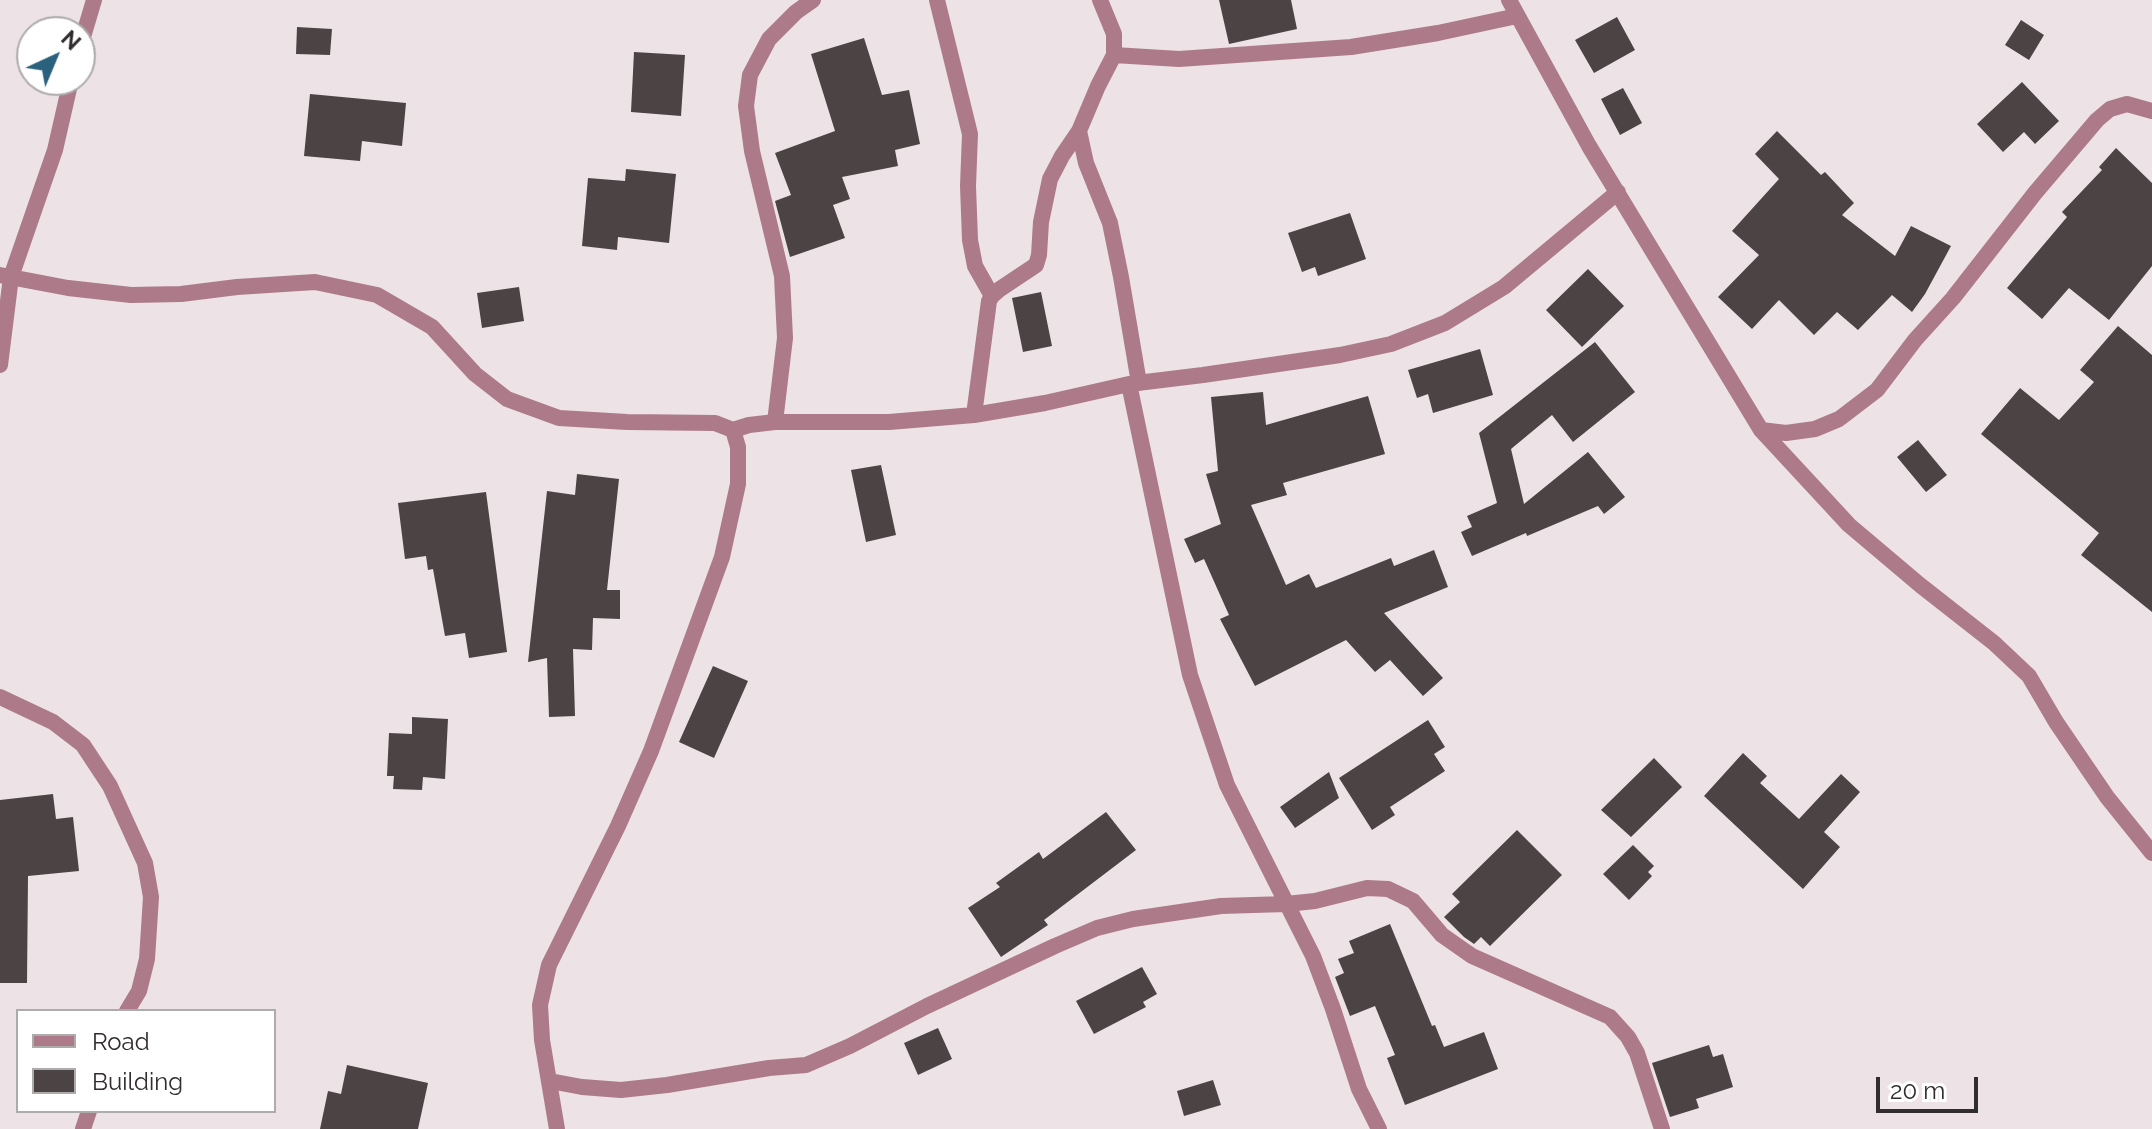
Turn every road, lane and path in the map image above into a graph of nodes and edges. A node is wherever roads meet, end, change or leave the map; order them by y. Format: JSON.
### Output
{"nodes":[{"id":1,"x":813,"y":0,"type":"edge"},
{"id":2,"x":937,"y":0,"type":"edge"},
{"id":3,"x":1100,"y":0,"type":"edge"},
{"id":4,"x":1509,"y":0,"type":"edge"},
{"id":5,"x":1517,"y":16,"type":"junction"},
{"id":6,"x":1114,"y":55,"type":"junction"},
{"id":7,"x":67,"y":96,"type":"edge"},
{"id":8,"x":2152,"y":111,"type":"edge"},
{"id":9,"x":1079,"y":131,"type":"junction"},
{"id":10,"x":1618,"y":192,"type":"junction"},
{"id":11,"x":6,"y":276,"type":"edge"},
{"id":12,"x":992,"y":296,"type":"junction"},
{"id":13,"x":0,"y":365,"type":"edge"},
{"id":14,"x":1134,"y":383,"type":"junction"},
{"id":15,"x":974,"y":415,"type":"junction"},
{"id":16,"x":775,"y":422,"type":"junction"},
{"id":17,"x":733,"y":430,"type":"junction"},
{"id":18,"x":1761,"y":430,"type":"junction"},
{"id":19,"x":0,"y":697,"type":"edge"},
{"id":20,"x":2152,"y":853,"type":"edge"},
{"id":21,"x":1286,"y":904,"type":"junction"},
{"id":22,"x":128,"y":1009,"type":"edge"},
{"id":23,"x":550,"y":1081,"type":"junction"},
{"id":24,"x":557,"y":1129,"type":"edge"},
{"id":25,"x":1379,"y":1129,"type":"edge"},
{"id":26,"x":1662,"y":1129,"type":"edge"}],
"edges":[{"from":1,"to":16,"type":"street"},
{"from":2,"to":12,"type":"street"},
{"from":3,"to":6,"type":"street"},
{"from":4,"to":5,"type":"street"},
{"from":5,"to":6,"type":"street"},
{"from":5,"to":10,"type":"street"},
{"from":6,"to":9,"type":"street"},
{"from":7,"to":11,"type":"street"},
{"from":8,"to":18,"type":"street"},
{"from":9,"to":12,"type":"street"},
{"from":9,"to":14,"type":"street"},
{"from":10,"to":14,"type":"street"},
{"from":10,"to":18,"type":"street"},
{"from":11,"to":13,"type":"street"},
{"from":11,"to":17,"type":"street"},
{"from":12,"to":15,"type":"street"},
{"from":14,"to":15,"type":"street"},
{"from":14,"to":21,"type":"street"},
{"from":15,"to":16,"type":"street"},
{"from":16,"to":17,"type":"street"},
{"from":17,"to":23,"type":"street"},
{"from":18,"to":20,"type":"street"},
{"from":19,"to":22,"type":"street"},
{"from":21,"to":23,"type":"street"},
{"from":21,"to":25,"type":"street"},
{"from":21,"to":26,"type":"street"},
{"from":23,"to":24,"type":"street"}]}
